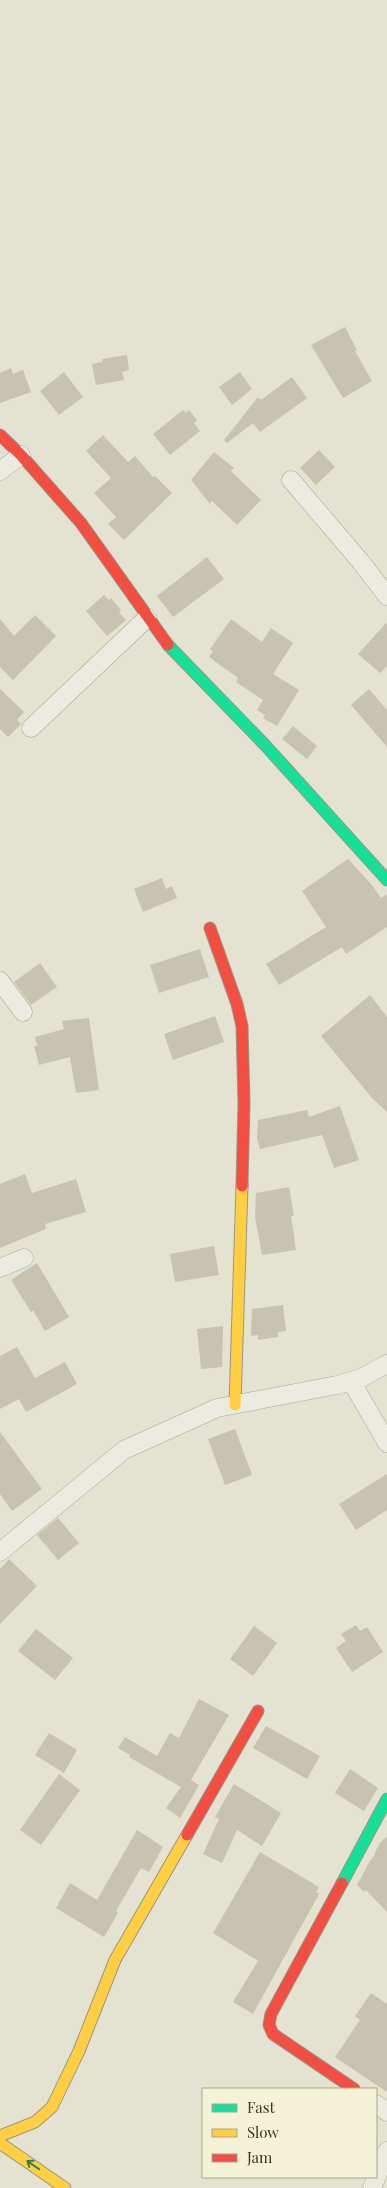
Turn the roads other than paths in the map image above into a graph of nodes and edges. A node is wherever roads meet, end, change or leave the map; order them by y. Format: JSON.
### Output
{"nodes":[{"id":1,"x":0,"y":435,"type":"edge"},
{"id":2,"x":21,"y":455,"type":"junction"},
{"id":3,"x":0,"y":471,"type":"edge"},
{"id":4,"x":291,"y":480,"type":"dead end"},
{"id":5,"x":387,"y":596,"type":"edge"},
{"id":6,"x":147,"y":618,"type":"junction"},
{"id":7,"x":31,"y":728,"type":"dead end"},
{"id":8,"x":387,"y":880,"type":"edge"},
{"id":9,"x":210,"y":928,"type":"dead end"},
{"id":10,"x":0,"y":981,"type":"edge"},
{"id":11,"x":23,"y":1012,"type":"dead end"},
{"id":12,"x":24,"y":1258,"type":"dead end"},
{"id":13,"x":0,"y":1268,"type":"edge"},
{"id":14,"x":387,"y":1364,"type":"edge"},
{"id":15,"x":351,"y":1381,"type":"junction"},
{"id":16,"x":235,"y":1405,"type":"junction"},
{"id":17,"x":387,"y":1442,"type":"edge"},
{"id":18,"x":0,"y":1552,"type":"edge"},
{"id":19,"x":258,"y":1711,"type":"dead end"},
{"id":20,"x":387,"y":1799,"type":"edge"},
{"id":21,"x":353,"y":2088,"type":"edge"},
{"id":22,"x":0,"y":2136,"type":"edge"},
{"id":23,"x":0,"y":2143,"type":"edge"},
{"id":24,"x":387,"y":2151,"type":"edge"},
{"id":25,"x":377,"y":2176,"type":"edge"},
{"id":26,"x":65,"y":2188,"type":"edge"}],
"edges":[{"from":1,"to":2,"type":"main road"},
{"from":2,"to":3,"type":"street"},
{"from":2,"to":6,"type":"main road"},
{"from":4,"to":5,"type":"street"},
{"from":6,"to":7,"type":"street"},
{"from":6,"to":8,"type":"main road"},
{"from":9,"to":16,"type":"main road"},
{"from":10,"to":11,"type":"street"},
{"from":12,"to":13,"type":"street"},
{"from":14,"to":15,"type":"street"},
{"from":15,"to":16,"type":"street"},
{"from":15,"to":17,"type":"street"},
{"from":16,"to":18,"type":"street"},
{"from":19,"to":22,"type":"main road"},
{"from":20,"to":21,"type":"main road"},
{"from":26,"to":23,"type":"main road","one_way":true},
{"from":24,"to":25,"type":"street"}]}
